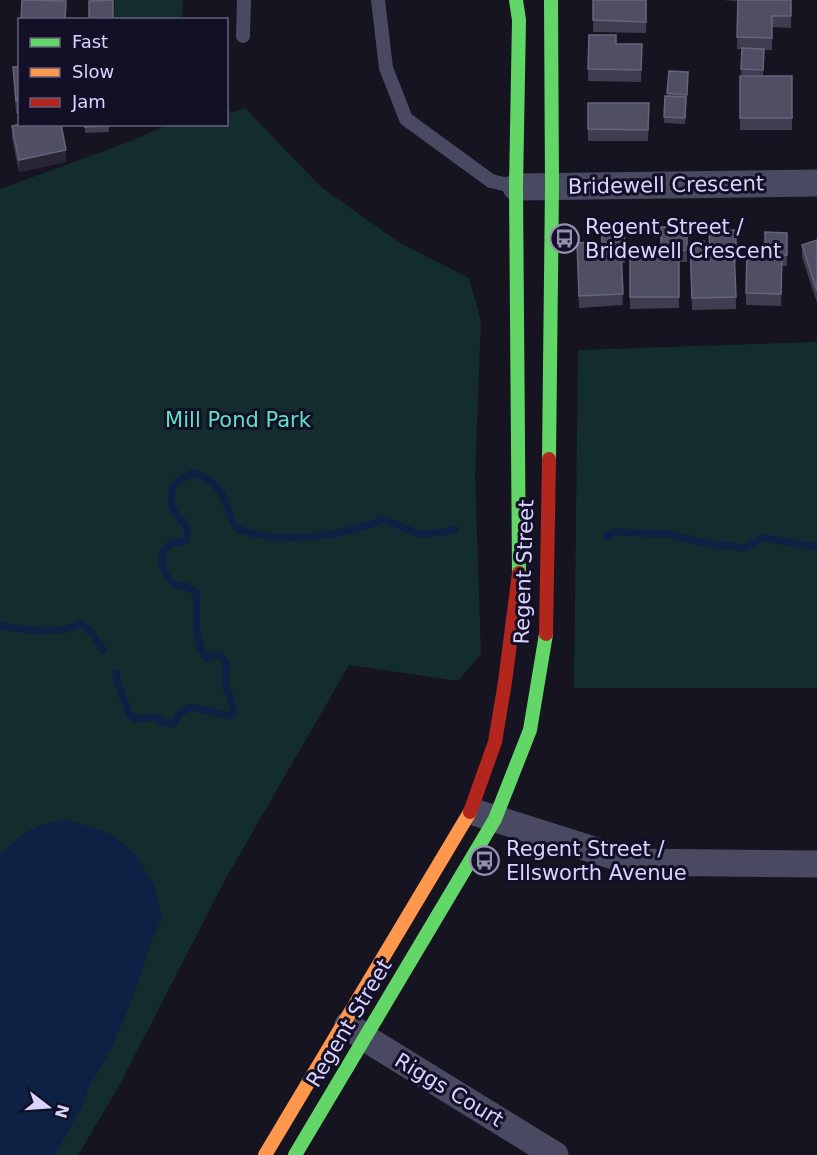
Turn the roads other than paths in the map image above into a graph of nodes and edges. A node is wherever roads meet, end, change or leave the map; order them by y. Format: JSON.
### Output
{"nodes":[{"id":1,"x":244,"y":0,"type":"edge"},
{"id":2,"x":378,"y":0,"type":"edge"},
{"id":3,"x":516,"y":0,"type":"edge"},
{"id":4,"x":551,"y":0,"type":"edge"},
{"id":5,"x":243,"y":36,"type":"dead end"},
{"id":6,"x":817,"y":183,"type":"edge"},
{"id":7,"x":552,"y":186,"type":"junction"},
{"id":8,"x":516,"y":187,"type":"junction"},
{"id":9,"x":483,"y":815,"type":"junction"},
{"id":10,"x":817,"y":864,"type":"edge"},
{"id":11,"x":355,"y":1031,"type":"junction"},
{"id":12,"x":265,"y":1155,"type":"edge"},
{"id":13,"x":295,"y":1155,"type":"edge"},
{"id":14,"x":555,"y":1155,"type":"edge"}],
"edges":[{"from":1,"to":5,"type":"lane"},
{"from":2,"to":8,"type":"lane"},
{"from":3,"to":8,"type":"street","name":"Regent Street"},
{"from":4,"to":7,"type":"street","name":"Regent Street"},
{"from":6,"to":7,"type":"street","name":"Bridewell Crescent"},
{"from":7,"to":8,"type":"street","name":"Bridewell Crescent"},
{"from":7,"to":9,"type":"street","name":"Regent Street"},
{"from":8,"to":9,"type":"street","name":"Regent Street"},
{"from":9,"to":10,"type":"street"},
{"from":9,"to":11,"type":"street","name":"Regent Street"},
{"from":9,"to":11,"type":"street","name":"Regent Street"},
{"from":11,"to":12,"type":"street","name":"Regent Street"},
{"from":11,"to":13,"type":"street","name":"Regent Street"},
{"from":11,"to":14,"type":"street","name":"Riggs Court"}]}
